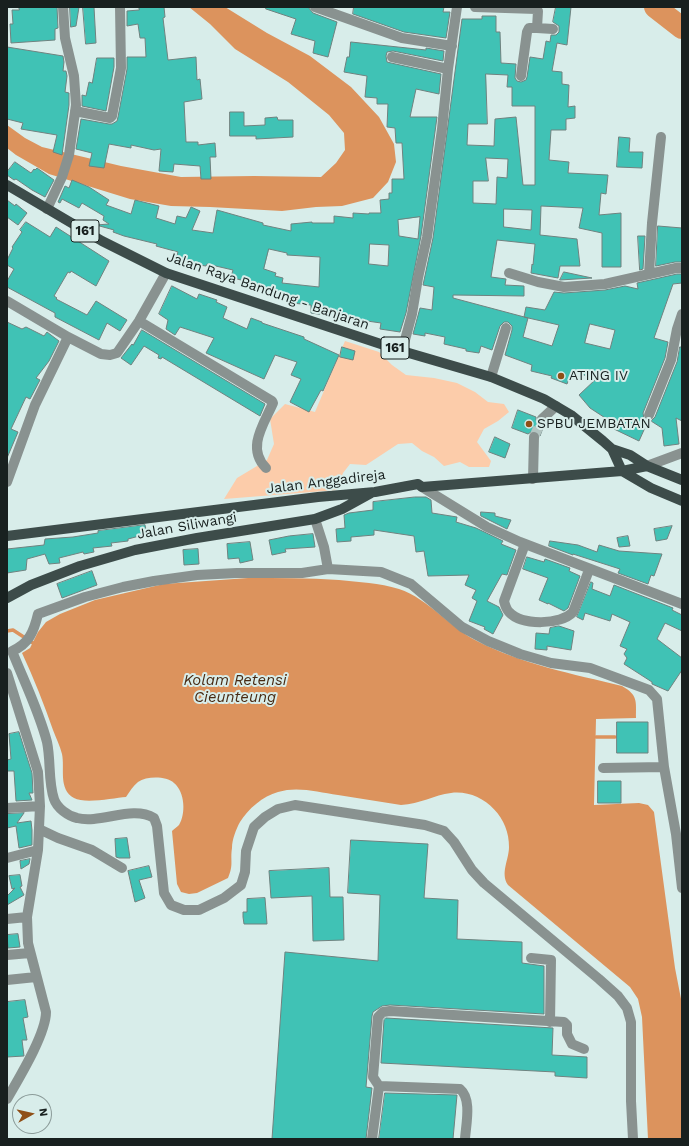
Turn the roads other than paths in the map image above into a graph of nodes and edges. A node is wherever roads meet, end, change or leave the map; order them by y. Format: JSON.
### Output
{"nodes":[{"id":1,"x":63,"y":7,"type":"edge"},
{"id":2,"x":120,"y":7,"type":"edge"},
{"id":3,"x":315,"y":7,"type":"edge"},
{"id":4,"x":458,"y":7,"type":"edge"},
{"id":5,"x":475,"y":7,"type":"edge"},
{"id":6,"x":537,"y":28,"type":"junction"},
{"id":7,"x":553,"y":29,"type":"dead end"},
{"id":8,"x":452,"y":46,"type":"junction"},
{"id":9,"x":392,"y":57,"type":"dead end"},
{"id":10,"x":448,"y":69,"type":"junction"},
{"id":11,"x":522,"y":76,"type":"dead end"},
{"id":12,"x":75,"y":111,"type":"junction"},
{"id":13,"x":661,"y":137,"type":"dead end"},
{"id":14,"x":7,"y":185,"type":"edge"},
{"id":15,"x":47,"y":209,"type":"junction"},
{"id":16,"x":682,"y":268,"type":"edge"},
{"id":17,"x":166,"y":273,"type":"junction"},
{"id":18,"x":509,"y":273,"type":"dead end"},
{"id":19,"x":648,"y":274,"type":"junction"},
{"id":20,"x":7,"y":301,"type":"edge"},
{"id":21,"x":682,"y":314,"type":"edge"},
{"id":22,"x":139,"y":321,"type":"junction"},
{"id":23,"x":506,"y":328,"type":"dead end"},
{"id":24,"x":68,"y":337,"type":"junction"},
{"id":25,"x":402,"y":351,"type":"junction"},
{"id":26,"x":491,"y":377,"type":"junction"},
{"id":27,"x":556,"y":406,"type":"junction"},
{"id":28,"x":649,"y":415,"type":"dead end"},
{"id":29,"x":542,"y":419,"type":"tunnel mouth"},
{"id":30,"x":534,"y":437,"type":"tunnel mouth"},
{"id":31,"x":612,"y":449,"type":"junction"},
{"id":32,"x":682,"y":453,"type":"edge"},
{"id":33,"x":647,"y":466,"type":"junction"},
{"id":34,"x":266,"y":468,"type":"dead end"},
{"id":35,"x":622,"y":471,"type":"junction"},
{"id":36,"x":533,"y":479,"type":"junction"},
{"id":37,"x":682,"y":480,"type":"edge"},
{"id":38,"x":7,"y":482,"type":"edge"},
{"id":39,"x":422,"y":487,"type":"junction"},
{"id":40,"x":375,"y":492,"type":"junction"},
{"id":41,"x":682,"y":501,"type":"edge"},
{"id":42,"x":316,"y":519,"type":"junction"},
{"id":43,"x":7,"y":536,"type":"edge"},
{"id":44,"x":525,"y":544,"type":"junction"},
{"id":45,"x":328,"y":569,"type":"junction"},
{"id":46,"x":590,"y":570,"type":"junction"},
{"id":47,"x":7,"y":598,"type":"edge"},
{"id":48,"x":682,"y":604,"type":"edge"},
{"id":49,"x":7,"y":674,"type":"edge"},
{"id":50,"x":664,"y":767,"type":"junction"},
{"id":51,"x":602,"y":768,"type":"dead end"},
{"id":52,"x":40,"y":806,"type":"junction"},
{"id":53,"x":7,"y":808,"type":"edge"},
{"id":54,"x":39,"y":829,"type":"junction"},
{"id":55,"x":38,"y":850,"type":"junction"},
{"id":56,"x":7,"y":858,"type":"edge"},
{"id":57,"x":122,"y":868,"type":"dead end"},
{"id":58,"x":682,"y":888,"type":"edge"},
{"id":59,"x":27,"y":917,"type":"junction"},
{"id":60,"x":7,"y":920,"type":"edge"},
{"id":61,"x":30,"y":953,"type":"junction"},
{"id":62,"x":7,"y":955,"type":"edge"},
{"id":63,"x":531,"y":958,"type":"dead end"},
{"id":64,"x":36,"y":977,"type":"junction"},
{"id":65,"x":7,"y":980,"type":"edge"},
{"id":66,"x":550,"y":1022,"type":"junction"},
{"id":67,"x":584,"y":1049,"type":"dead end"},
{"id":68,"x":379,"y":1086,"type":"junction"},
{"id":69,"x":7,"y":1099,"type":"edge"},
{"id":70,"x":372,"y":1139,"type":"edge"},
{"id":71,"x":465,"y":1139,"type":"edge"},
{"id":72,"x":633,"y":1139,"type":"edge"}],
"edges":[{"from":1,"to":12,"type":"street"},
{"from":2,"to":12,"type":"street"},
{"from":3,"to":8,"type":"street"},
{"from":4,"to":8,"type":"street"},
{"from":5,"to":6,"type":"street"},
{"from":6,"to":7,"type":"street"},
{"from":6,"to":11,"type":"street"},
{"from":8,"to":10,"type":"street"},
{"from":9,"to":10,"type":"street"},
{"from":10,"to":25,"type":"street"},
{"from":12,"to":15,"type":"street"},
{"from":13,"to":19,"type":"street"},
{"from":14,"to":15,"type":"main road","name":"Jalan Raya Bandung - Banjaran","number":"161"},
{"from":15,"to":17,"type":"main road","name":"Jalan Raya Bandung - Banjaran","number":"161"},
{"from":16,"to":19,"type":"street"},
{"from":17,"to":22,"type":"street"},
{"from":17,"to":25,"type":"main road","name":"Jalan Raya Bandung - Banjaran","number":"161"},
{"from":18,"to":19,"type":"street"},
{"from":20,"to":24,"type":"street"},
{"from":21,"to":28,"type":"street"},
{"from":22,"to":24,"type":"street"},
{"from":22,"to":34,"type":"street"},
{"from":23,"to":26,"type":"street"},
{"from":24,"to":38,"type":"street"},
{"from":25,"to":26,"type":"main road","name":"Jalan Raya Bandung - Banjaran","number":"161"},
{"from":26,"to":27,"type":"main road","name":"Jalan Raya Bandung - Banjaran","number":"161"},
{"from":27,"to":29,"type":"street"},
{"from":27,"to":31,"type":"main road","name":"Jalan Raya Bandung - Banjaran","number":"161"},
{"from":30,"to":36,"type":"street"},
{"from":31,"to":33,"type":"main road","name":"Jalan Raya Bandung - Banjaran","number":"161"},
{"from":31,"to":35,"type":"main road","name":"Jalan Raya Bandung - Banjaran","number":"161"},
{"from":32,"to":33,"type":"street"},
{"from":33,"to":35,"type":"main road","name":"Jalan Anggadireja"},
{"from":33,"to":37,"type":"main road","name":"Jalan Raya Bandung - Banjaran","number":"161"},
{"from":35,"to":36,"type":"main road","name":"Jalan Anggadireja"},
{"from":35,"to":41,"type":"main road"},
{"from":36,"to":39,"type":"main road","name":"Jalan Anggadireja"},
{"from":39,"to":40,"type":"main road","name":"Jalan Anggadireja"},
{"from":39,"to":44,"type":"street"},
{"from":40,"to":42,"type":"main road","name":"Jalan Siliwangi"},
{"from":40,"to":43,"type":"main road","name":"Jalan Anggadireja"},
{"from":42,"to":45,"type":"street"},
{"from":42,"to":47,"type":"main road","name":"Jalan Siliwangi"},
{"from":44,"to":46,"type":"street"},
{"from":44,"to":46,"type":"street"},
{"from":45,"to":50,"type":"street"},
{"from":45,"to":72,"type":"street"},
{"from":46,"to":48,"type":"street"},
{"from":49,"to":52,"type":"street"},
{"from":50,"to":51,"type":"street"},
{"from":50,"to":58,"type":"street"},
{"from":52,"to":53,"type":"street"},
{"from":52,"to":54,"type":"street"},
{"from":54,"to":55,"type":"street"},
{"from":54,"to":57,"type":"street"},
{"from":55,"to":56,"type":"street"},
{"from":55,"to":59,"type":"street"},
{"from":59,"to":60,"type":"street"},
{"from":59,"to":61,"type":"street"},
{"from":61,"to":62,"type":"street"},
{"from":61,"to":64,"type":"street"},
{"from":63,"to":66,"type":"street"},
{"from":64,"to":65,"type":"street"},
{"from":64,"to":69,"type":"street"},
{"from":66,"to":67,"type":"street"},
{"from":66,"to":68,"type":"street"},
{"from":68,"to":70,"type":"street"},
{"from":68,"to":71,"type":"street"}]}
